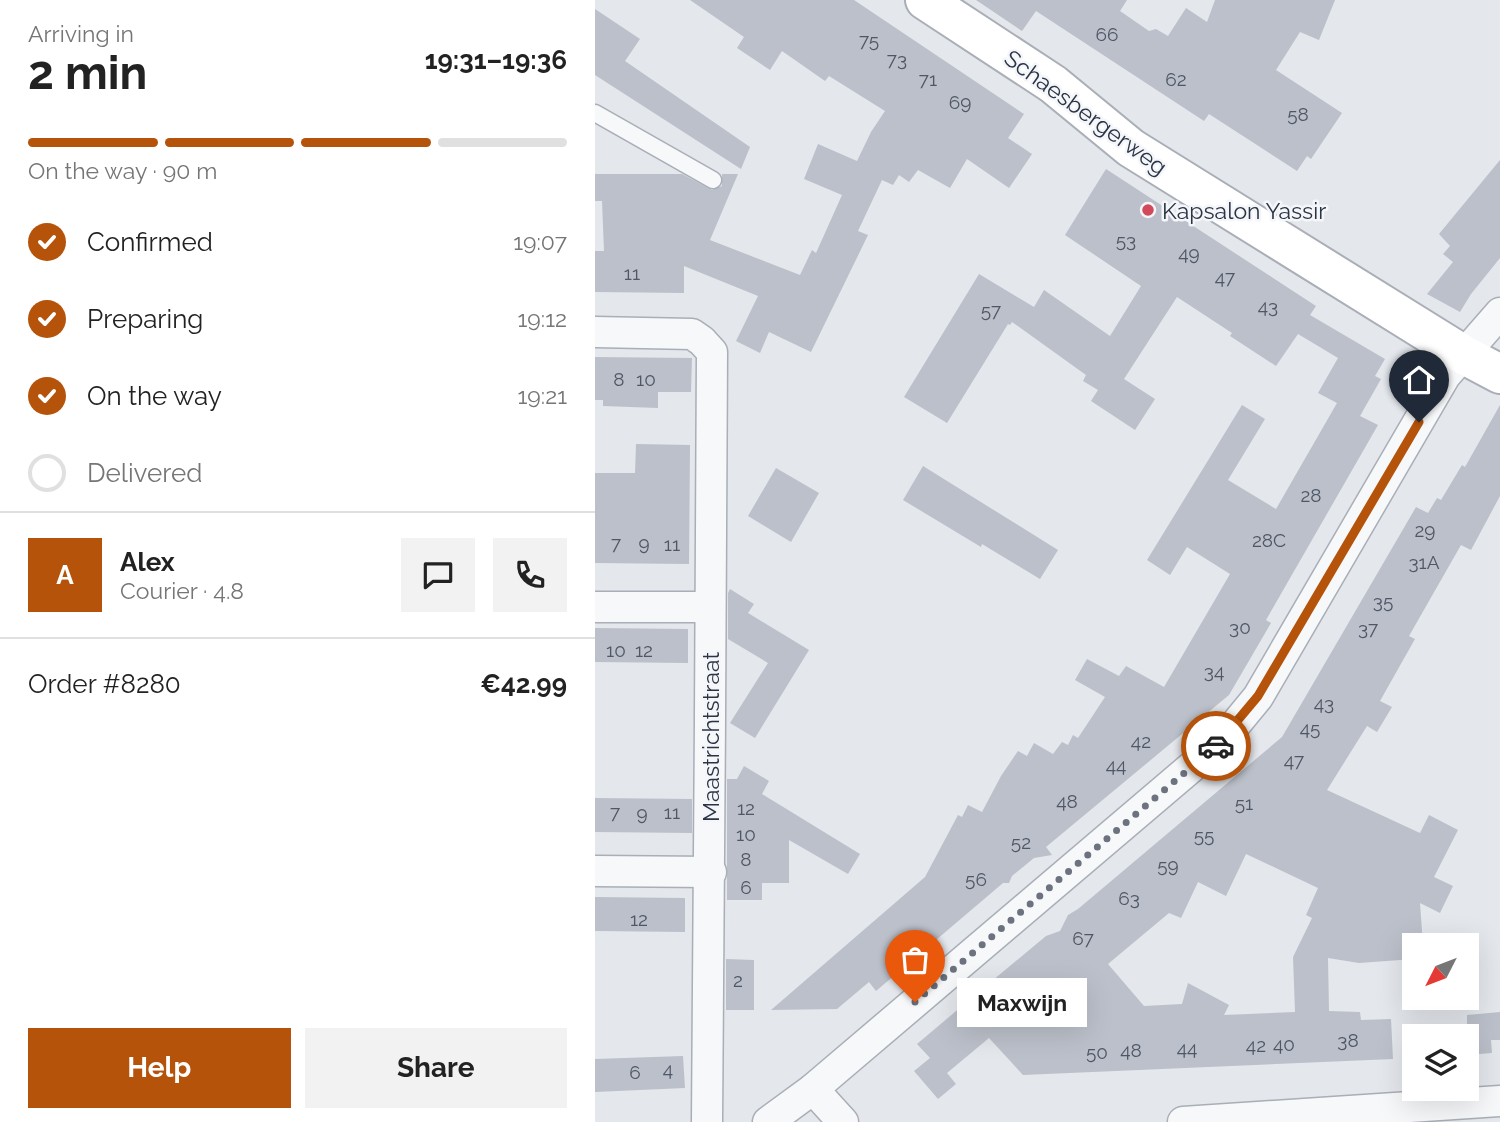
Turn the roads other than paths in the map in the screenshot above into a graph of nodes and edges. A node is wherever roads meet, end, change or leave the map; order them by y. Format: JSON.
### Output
{"nodes":[{"id":1,"x":925,"y":0,"type":"edge"},
{"id":2,"x":595,"y":113,"type":"edge"},
{"id":3,"x":713,"y":180,"type":"dead end"},
{"id":4,"x":1500,"y":313,"type":"edge"},
{"id":5,"x":595,"y":332,"type":"edge"},
{"id":6,"x":1464,"y":355,"type":"junction"},
{"id":7,"x":1500,"y":374,"type":"edge"},
{"id":8,"x":595,"y":607,"type":"edge"},
{"id":9,"x":709,"y":607,"type":"junction"},
{"id":10,"x":595,"y":871,"type":"edge"},
{"id":11,"x":711,"y":872,"type":"junction"},
{"id":12,"x":813,"y":1089,"type":"junction"},
{"id":13,"x":1500,"y":1101,"type":"edge"},
{"id":14,"x":707,"y":1122,"type":"edge"},
{"id":15,"x":768,"y":1122,"type":"edge"},
{"id":16,"x":843,"y":1122,"type":"edge"},
{"id":17,"x":1183,"y":1122,"type":"edge"}],
"edges":[{"from":1,"to":6,"type":"street","name":"Schaesbergerweg"},
{"from":2,"to":3,"type":"lane"},
{"from":4,"to":6,"type":"street"},
{"from":5,"to":9,"type":"street","name":"Maastrichtstraat"},
{"from":6,"to":7,"type":"street","name":"Schaesbergerweg"},
{"from":6,"to":12,"type":"street"},
{"from":8,"to":9,"type":"street"},
{"from":9,"to":11,"type":"street","name":"Maastrichtstraat"},
{"from":10,"to":11,"type":"street"},
{"from":11,"to":14,"type":"street","name":"Maastrichtstraat"},
{"from":12,"to":15,"type":"street"},
{"from":12,"to":16,"type":"street"},
{"from":13,"to":17,"type":"street"}]}
